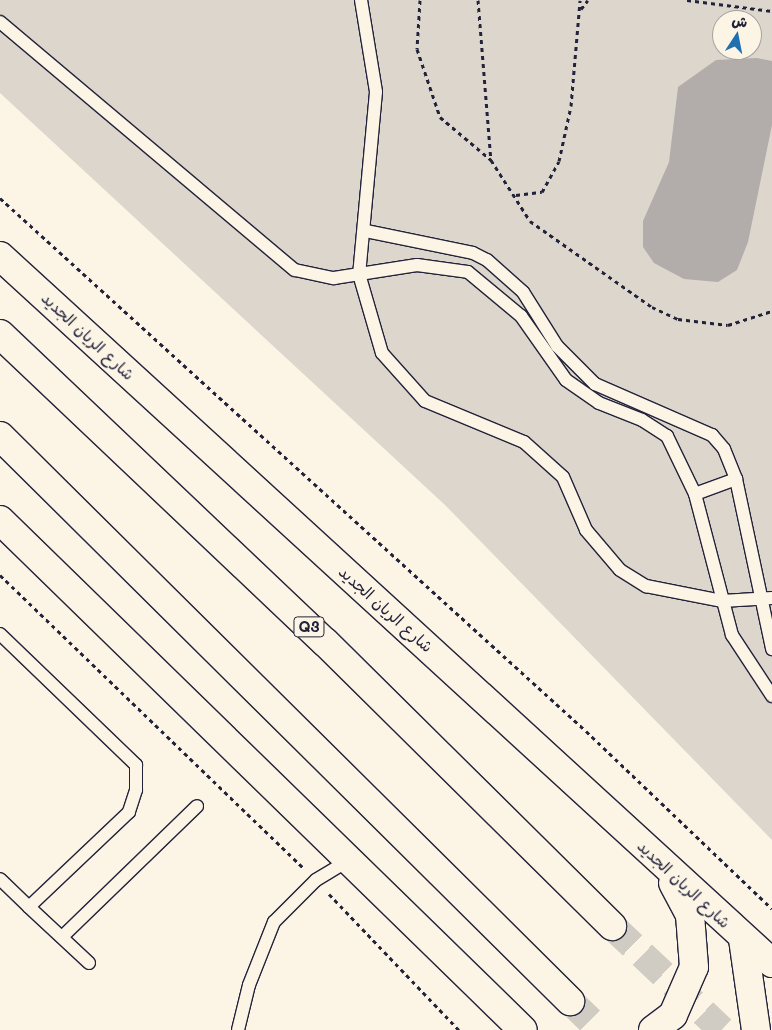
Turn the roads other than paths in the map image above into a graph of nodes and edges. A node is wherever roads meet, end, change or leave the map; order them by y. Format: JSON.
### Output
{"nodes":[{"id":1,"x":361,"y":0,"type":"edge"},
{"id":2,"x":0,"y":22,"type":"edge"},
{"id":3,"x":366,"y":231,"type":"junction"},
{"id":4,"x":0,"y":256,"type":"edge"},
{"id":5,"x":359,"y":274,"type":"junction"},
{"id":6,"x":0,"y":334,"type":"edge"},
{"id":7,"x":0,"y":436,"type":"edge"},
{"id":8,"x":736,"y":479,"type":"junction"},
{"id":9,"x":695,"y":494,"type":"junction"},
{"id":10,"x":0,"y":520,"type":"edge"},
{"id":11,"x":767,"y":599,"type":"edge"},
{"id":12,"x":722,"y":601,"type":"junction"},
{"id":13,"x":0,"y":634,"type":"edge"},
{"id":14,"x":772,"y":649,"type":"edge"},
{"id":15,"x":772,"y":696,"type":"edge"},
{"id":16,"x":197,"y":806,"type":"dead end"},
{"id":17,"x":349,"y":860,"type":"junction"},
{"id":18,"x":665,"y":867,"type":"junction"},
{"id":19,"x":0,"y":879,"type":"edge"},
{"id":20,"x":29,"y":907,"type":"junction"},
{"id":21,"x":612,"y":926,"type":"tunnel mouth"},
{"id":22,"x":62,"y":936,"type":"junction"},
{"id":23,"x":743,"y":938,"type":"junction"},
{"id":24,"x":772,"y":954,"type":"edge"},
{"id":25,"x":89,"y":963,"type":"dead end"},
{"id":26,"x":772,"y":963,"type":"edge"},
{"id":27,"x":570,"y":1001,"type":"tunnel mouth"},
{"id":28,"x":238,"y":1030,"type":"edge"},
{"id":29,"x":523,"y":1030,"type":"edge"},
{"id":30,"x":653,"y":1030,"type":"edge"},
{"id":31,"x":756,"y":1030,"type":"edge"}],
"edges":[{"from":1,"to":3,"type":"lane"},
{"from":2,"to":5,"type":"lane"},
{"from":3,"to":5,"type":"lane"},
{"from":3,"to":8,"type":"lane"},
{"from":4,"to":18,"type":"main road","name":"شارع الريان الجديد"},
{"from":5,"to":9,"type":"lane"},
{"from":5,"to":12,"type":"lane"},
{"from":6,"to":21,"type":"main road","number":"Q3"},
{"from":7,"to":27,"type":"main road"},
{"from":8,"to":9,"type":"lane"},
{"from":8,"to":11,"type":"lane"},
{"from":9,"to":12,"type":"lane"},
{"from":10,"to":17,"type":"main road"},
{"from":11,"to":12,"type":"lane"},
{"from":11,"to":14,"type":"lane"},
{"from":12,"to":15,"type":"lane"},
{"from":13,"to":20,"type":"lane"},
{"from":16,"to":22,"type":"lane"},
{"from":17,"to":28,"type":"lane"},
{"from":17,"to":29,"type":"main road"},
{"from":18,"to":23,"type":"main road","name":"شارع الريان الجديد"},
{"from":18,"to":30,"type":"main road"},
{"from":19,"to":20,"type":"lane"},
{"from":20,"to":22,"type":"lane"},
{"from":22,"to":25,"type":"lane"},
{"from":23,"to":24,"type":"lane"},
{"from":23,"to":26,"type":"main road","name":"شارع الريان الجديد"},
{"from":23,"to":31,"type":"main road"}]}
